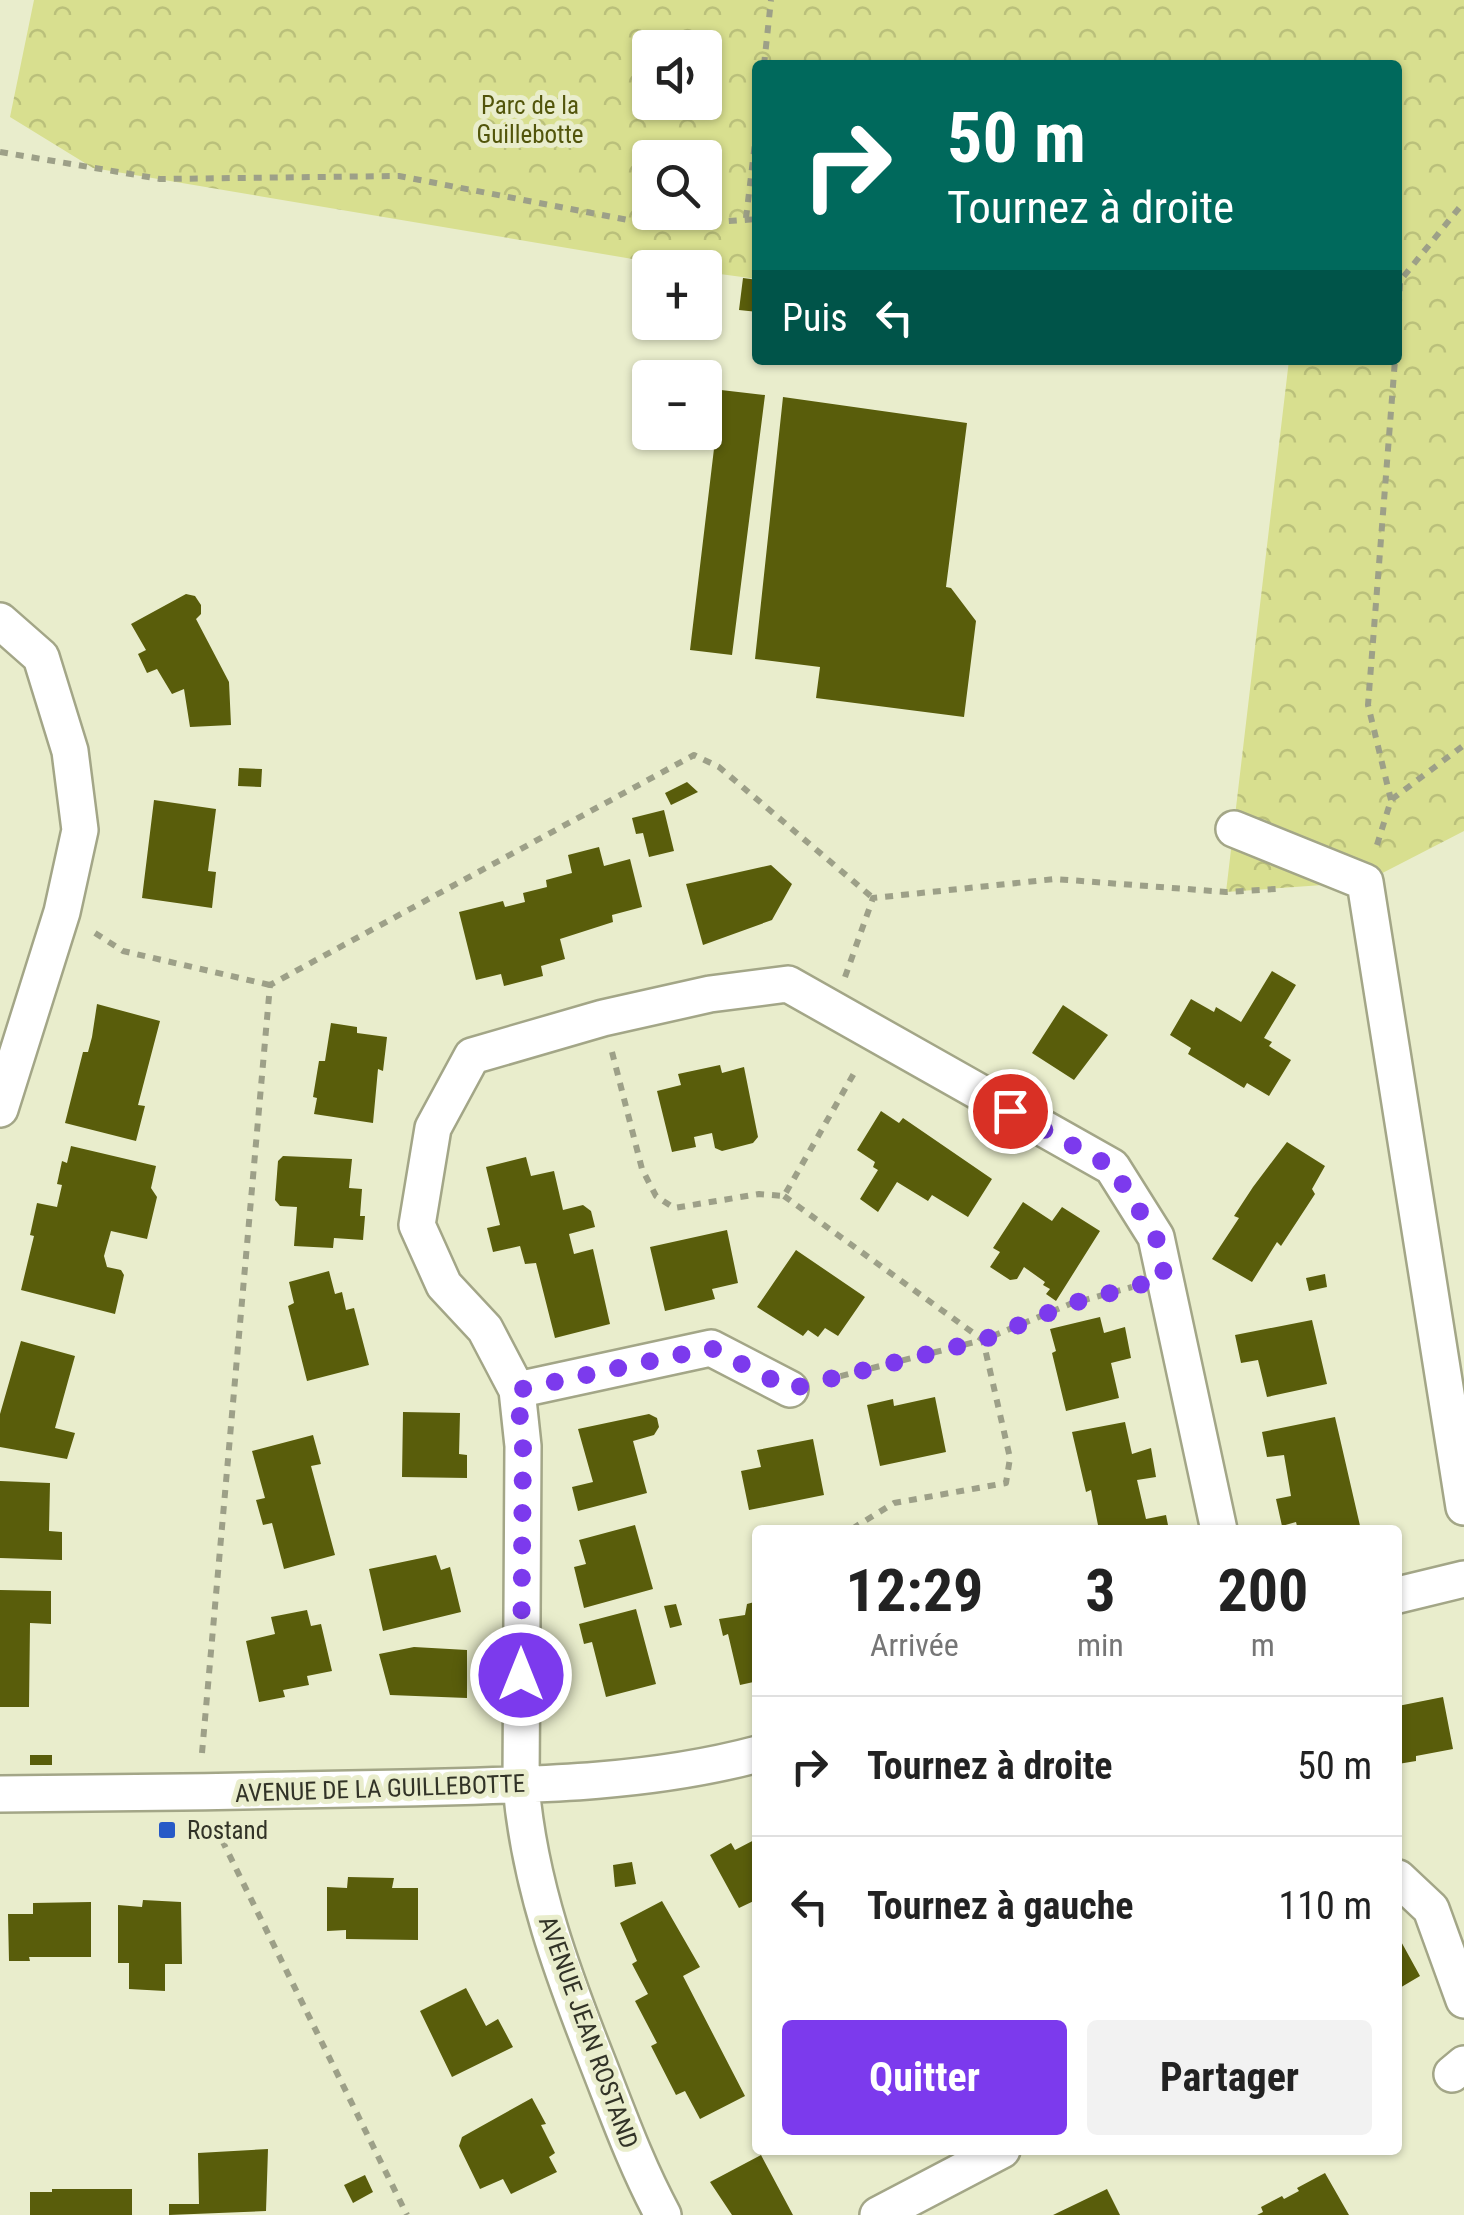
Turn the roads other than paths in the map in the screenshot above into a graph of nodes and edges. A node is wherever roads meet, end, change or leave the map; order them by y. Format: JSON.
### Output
{"nodes":[{"id":1,"x":0,"y":621,"type":"edge"},
{"id":2,"x":1234,"y":830,"type":"dead end"},
{"id":3,"x":0,"y":1109,"type":"edge"},
{"id":4,"x":790,"y":1389,"type":"road end"},
{"id":5,"x":517,"y":1390,"type":"junction"},
{"id":6,"x":1464,"y":1507,"type":"edge"},
{"id":7,"x":1219,"y":1525,"type":"edge"},
{"id":8,"x":1464,"y":1579,"type":"edge"},
{"id":9,"x":1402,"y":1595,"type":"edge"},
{"id":10,"x":752,"y":1756,"type":"edge"},
{"id":11,"x":521,"y":1785,"type":"junction"},
{"id":12,"x":0,"y":1794,"type":"edge"},
{"id":13,"x":1402,"y":1882,"type":"edge"},
{"id":14,"x":1464,"y":2000,"type":"edge"},
{"id":15,"x":992,"y":2155,"type":"edge"},
{"id":16,"x":662,"y":2215,"type":"edge"},
{"id":17,"x":878,"y":2215,"type":"edge"}],
"edges":[{"from":1,"to":3,"type":"street"},
{"from":2,"to":6,"type":"street"},
{"from":4,"to":5,"type":"street"},
{"from":5,"to":7,"type":"street"},
{"from":5,"to":11,"type":"street","name":"AVENUE JEAN ROSTAND"},
{"from":8,"to":9,"type":"street"},
{"from":10,"to":11,"type":"street","name":"AVENUE DE LA GUILLEBOTTE"},
{"from":11,"to":12,"type":"street","name":"AVENUE DE LA GUILLEBOTTE"},
{"from":11,"to":16,"type":"street","name":"AVENUE JEAN ROSTAND"},
{"from":13,"to":14,"type":"street"},
{"from":15,"to":17,"type":"street"}]}
